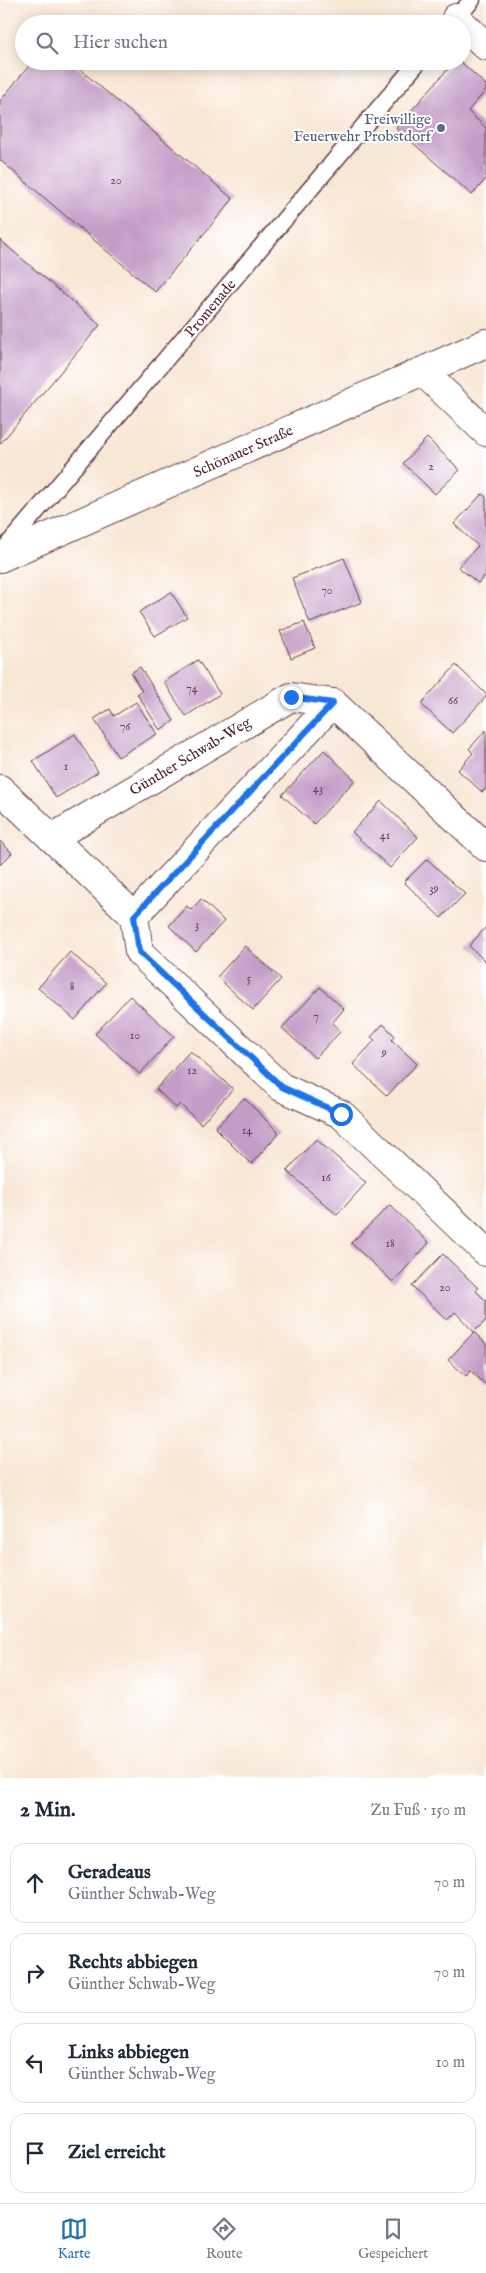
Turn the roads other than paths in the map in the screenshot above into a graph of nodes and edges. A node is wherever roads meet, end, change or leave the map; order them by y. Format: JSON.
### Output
{"nodes":[{"id":1,"x":471,"y":28,"type":"edge"},
{"id":2,"x":486,"y":46,"type":"edge"},
{"id":3,"x":411,"y":70,"type":"edge"},
{"id":4,"x":486,"y":343,"type":"edge"},
{"id":5,"x":423,"y":372,"type":"junction"},
{"id":6,"x":486,"y":432,"type":"edge"},
{"id":7,"x":0,"y":554,"type":"edge"},
{"id":8,"x":0,"y":558,"type":"edge"},
{"id":9,"x":333,"y":703,"type":"junction"},
{"id":10,"x":0,"y":789,"type":"edge"},
{"id":11,"x":52,"y":838,"type":"junction"},
{"id":12,"x":486,"y":847,"type":"edge"},
{"id":13,"x":134,"y":916,"type":"junction"},
{"id":14,"x":486,"y":1252,"type":"edge"}],
"edges":[{"from":1,"to":2,"type":"street"},
{"from":3,"to":7,"type":"lane","name":"Promenade"},
{"from":4,"to":5,"type":"street","name":"Schönauer Straße"},
{"from":5,"to":6,"type":"street"},
{"from":5,"to":8,"type":"street","name":"Schönauer Straße"},
{"from":9,"to":11,"type":"street","name":"Günther Schwab-Weg"},
{"from":9,"to":12,"type":"street"},
{"from":9,"to":13,"type":"street"},
{"from":10,"to":11,"type":"street"},
{"from":11,"to":13,"type":"street"},
{"from":13,"to":14,"type":"street"}]}
